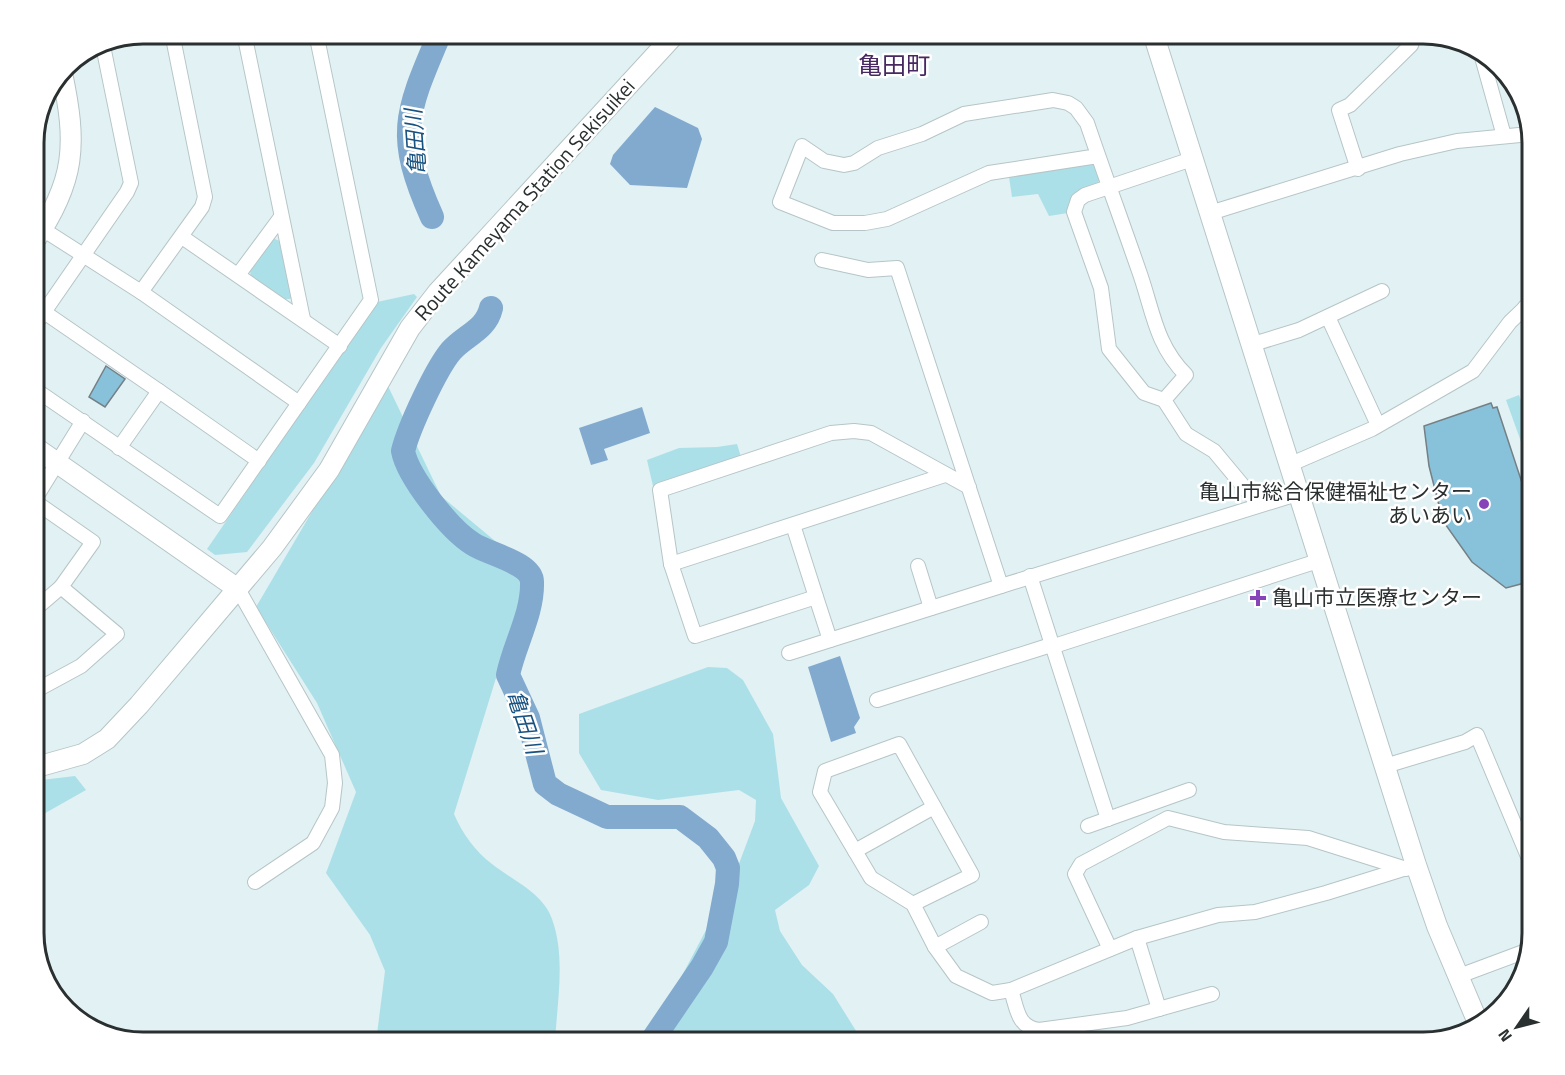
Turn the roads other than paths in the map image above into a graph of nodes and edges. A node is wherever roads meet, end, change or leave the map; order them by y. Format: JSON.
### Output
{"nodes":[{"id":1,"x":174,"y":44,"type":"edge"},
{"id":2,"x":246,"y":44,"type":"edge"},
{"id":3,"x":318,"y":44,"type":"edge"},
{"id":4,"x":666,"y":44,"type":"edge"},
{"id":5,"x":1156,"y":44,"type":"edge"},
{"id":6,"x":1412,"y":44,"type":"edge"},
{"id":7,"x":104,"y":51,"type":"edge"},
{"id":8,"x":1484,"y":65,"type":"edge"},
{"id":9,"x":64,"y":82,"type":"edge"},
{"id":10,"x":1521,"y":135,"type":"edge"},
{"id":11,"x":1504,"y":136,"type":"junction"},
{"id":12,"x":1098,"y":156,"type":"junction"},
{"id":13,"x":1192,"y":159,"type":"junction"},
{"id":14,"x":1358,"y":169,"type":"junction"},
{"id":15,"x":1109,"y":185,"type":"junction"},
{"id":16,"x":1210,"y":213,"type":"junction"},
{"id":17,"x":281,"y":217,"type":"junction"},
{"id":18,"x":44,"y":218,"type":"edge"},
{"id":19,"x":44,"y":236,"type":"edge"},
{"id":20,"x":182,"y":237,"type":"junction"},
{"id":21,"x":83,"y":254,"type":"junction"},
{"id":22,"x":822,"y":260,"type":"dead end"},
{"id":23,"x":238,"y":275,"type":"junction"},
{"id":24,"x":1382,"y":291,"type":"dead end"},
{"id":25,"x":141,"y":292,"type":"junction"},
{"id":26,"x":1522,"y":311,"type":"edge"},
{"id":27,"x":44,"y":312,"type":"joint"},
{"id":28,"x":1328,"y":316,"type":"junction"},
{"id":29,"x":303,"y":319,"type":"junction"},
{"id":30,"x":1250,"y":345,"type":"junction"},
{"id":31,"x":340,"y":346,"type":"junction"},
{"id":32,"x":159,"y":391,"type":"junction"},
{"id":33,"x":44,"y":395,"type":"edge"},
{"id":34,"x":1164,"y":400,"type":"junction"},
{"id":35,"x":299,"y":403,"type":"junction"},
{"id":36,"x":83,"y":422,"type":"junction"},
{"id":37,"x":1378,"y":425,"type":"junction"},
{"id":38,"x":119,"y":448,"type":"junction"},
{"id":39,"x":44,"y":454,"type":"edge"},
{"id":40,"x":259,"y":461,"type":"junction"},
{"id":41,"x":58,"y":464,"type":"junction"},
{"id":42,"x":1291,"y":464,"type":"junction"},
{"id":43,"x":945,"y":475,"type":"junction"},
{"id":44,"x":44,"y":486,"type":"edge"},
{"id":45,"x":969,"y":488,"type":"junction"},
{"id":46,"x":1300,"y":493,"type":"junction"},
{"id":47,"x":1258,"y":505,"type":"junction"},
{"id":48,"x":44,"y":508,"type":"edge"},
{"id":49,"x":793,"y":525,"type":"junction"},
{"id":50,"x":1321,"y":560,"type":"junction"},
{"id":51,"x":671,"y":564,"type":"junction"},
{"id":52,"x":918,"y":566,"type":"dead end"},
{"id":53,"x":1030,"y":576,"type":"junction"},
{"id":54,"x":1001,"y":586,"type":"junction"},
{"id":55,"x":61,"y":587,"type":"junction"},
{"id":56,"x":238,"y":589,"type":"junction"},
{"id":57,"x":816,"y":597,"type":"junction"},
{"id":58,"x":44,"y":602,"type":"edge"},
{"id":59,"x":931,"y":608,"type":"junction"},
{"id":60,"x":830,"y":640,"type":"junction"},
{"id":61,"x":1051,"y":646,"type":"junction"},
{"id":62,"x":789,"y":653,"type":"dead end"},
{"id":63,"x":44,"y":686,"type":"edge"},
{"id":64,"x":877,"y":700,"type":"dead end"},
{"id":65,"x":44,"y":765,"type":"edge"},
{"id":66,"x":1385,"y":766,"type":"junction"},
{"id":67,"x":1189,"y":790,"type":"dead end"},
{"id":68,"x":934,"y":807,"type":"junction"},
{"id":69,"x":1108,"y":819,"type":"junction"},
{"id":70,"x":1088,"y":826,"type":"dead end"},
{"id":71,"x":1522,"y":842,"type":"edge"},
{"id":72,"x":855,"y":851,"type":"junction"},
{"id":73,"x":1411,"y":867,"type":"junction"},
{"id":74,"x":255,"y":882,"type":"dead end"},
{"id":75,"x":913,"y":904,"type":"junction"},
{"id":76,"x":981,"y":922,"type":"dead end"},
{"id":77,"x":1137,"y":938,"type":"junction"},
{"id":78,"x":935,"y":947,"type":"junction"},
{"id":79,"x":1110,"y":949,"type":"junction"},
{"id":80,"x":1519,"y":954,"type":"edge"},
{"id":81,"x":1459,"y":976,"type":"junction"},
{"id":82,"x":1011,"y":990,"type":"junction"},
{"id":83,"x":1212,"y":994,"type":"dead end"},
{"id":84,"x":1159,"y":1009,"type":"junction"},
{"id":85,"x":1475,"y":1016,"type":"edge"}],
"edges":[{"from":1,"to":20,"type":"street"},
{"from":2,"to":17,"type":"street"},
{"from":3,"to":31,"type":"street"},
{"from":4,"to":56,"type":"street","name":"Route Kameyama Station Sekisuikei"},
{"from":5,"to":13,"type":"street"},
{"from":6,"to":14,"type":"street"},
{"from":7,"to":21,"type":"street"},
{"from":8,"to":11,"type":"street"},
{"from":9,"to":18,"type":"street"},
{"from":10,"to":11,"type":"street"},
{"from":11,"to":14,"type":"street"},
{"from":12,"to":12,"type":"street"},
{"from":12,"to":15,"type":"street"},
{"from":13,"to":15,"type":"street"},
{"from":13,"to":16,"type":"street"},
{"from":14,"to":16,"type":"street"},
{"from":15,"to":34,"type":"street"},
{"from":15,"to":34,"type":"street"},
{"from":16,"to":30,"type":"street"},
{"from":17,"to":23,"type":"street"},
{"from":17,"to":29,"type":"street"},
{"from":19,"to":21,"type":"street"},
{"from":20,"to":23,"type":"street"},
{"from":20,"to":25,"type":"street"},
{"from":21,"to":25,"type":"street"},
{"from":21,"to":27,"type":"street"},
{"from":22,"to":45,"type":"street"},
{"from":23,"to":29,"type":"street"},
{"from":24,"to":28,"type":"street"},
{"from":25,"to":35,"type":"street"},
{"from":26,"to":37,"type":"street"},
{"from":27,"to":32,"type":"street"},
{"from":28,"to":30,"type":"street"},
{"from":28,"to":37,"type":"street"},
{"from":29,"to":31,"type":"street"},
{"from":30,"to":42,"type":"street"},
{"from":31,"to":35,"type":"street"},
{"from":32,"to":38,"type":"street"},
{"from":32,"to":40,"type":"street"},
{"from":33,"to":36,"type":"street"},
{"from":34,"to":47,"type":"street"},
{"from":35,"to":40,"type":"street"},
{"from":36,"to":38,"type":"street"},
{"from":36,"to":41,"type":"street"},
{"from":37,"to":42,"type":"street"},
{"from":38,"to":40,"type":"street"},
{"from":39,"to":41,"type":"street"},
{"from":41,"to":44,"type":"street"},
{"from":41,"to":56,"type":"street"},
{"from":42,"to":46,"type":"street"},
{"from":43,"to":45,"type":"street"},
{"from":43,"to":49,"type":"street"},
{"from":43,"to":51,"type":"street"},
{"from":45,"to":54,"type":"street"},
{"from":46,"to":47,"type":"street"},
{"from":46,"to":50,"type":"street"},
{"from":47,"to":53,"type":"street"},
{"from":48,"to":55,"type":"street"},
{"from":49,"to":51,"type":"street"},
{"from":49,"to":57,"type":"street"},
{"from":50,"to":61,"type":"street"},
{"from":50,"to":66,"type":"street"},
{"from":51,"to":57,"type":"street"},
{"from":52,"to":59,"type":"street"},
{"from":53,"to":54,"type":"street"},
{"from":53,"to":61,"type":"street"},
{"from":54,"to":59,"type":"street"},
{"from":55,"to":58,"type":"street"},
{"from":55,"to":63,"type":"street"},
{"from":56,"to":65,"type":"street","name":"Route Kameyama Station Sekisuikei"},
{"from":56,"to":74,"type":"street"},
{"from":57,"to":60,"type":"street"},
{"from":59,"to":60,"type":"street"},
{"from":60,"to":62,"type":"street"},
{"from":61,"to":64,"type":"street"},
{"from":61,"to":69,"type":"street"},
{"from":66,"to":71,"type":"street"},
{"from":66,"to":73,"type":"street"},
{"from":67,"to":69,"type":"street"},
{"from":68,"to":72,"type":"street"},
{"from":68,"to":72,"type":"street"},
{"from":68,"to":75,"type":"street"},
{"from":69,"to":70,"type":"street"},
{"from":72,"to":75,"type":"street"},
{"from":73,"to":77,"type":"street"},
{"from":73,"to":79,"type":"street"},
{"from":73,"to":81,"type":"street"},
{"from":75,"to":78,"type":"street"},
{"from":76,"to":78,"type":"street"},
{"from":77,"to":79,"type":"street"},
{"from":77,"to":84,"type":"street"},
{"from":78,"to":82,"type":"street"},
{"from":79,"to":82,"type":"street"},
{"from":80,"to":81,"type":"street"},
{"from":81,"to":85,"type":"street"},
{"from":82,"to":84,"type":"street"},
{"from":83,"to":84,"type":"street"}]}
